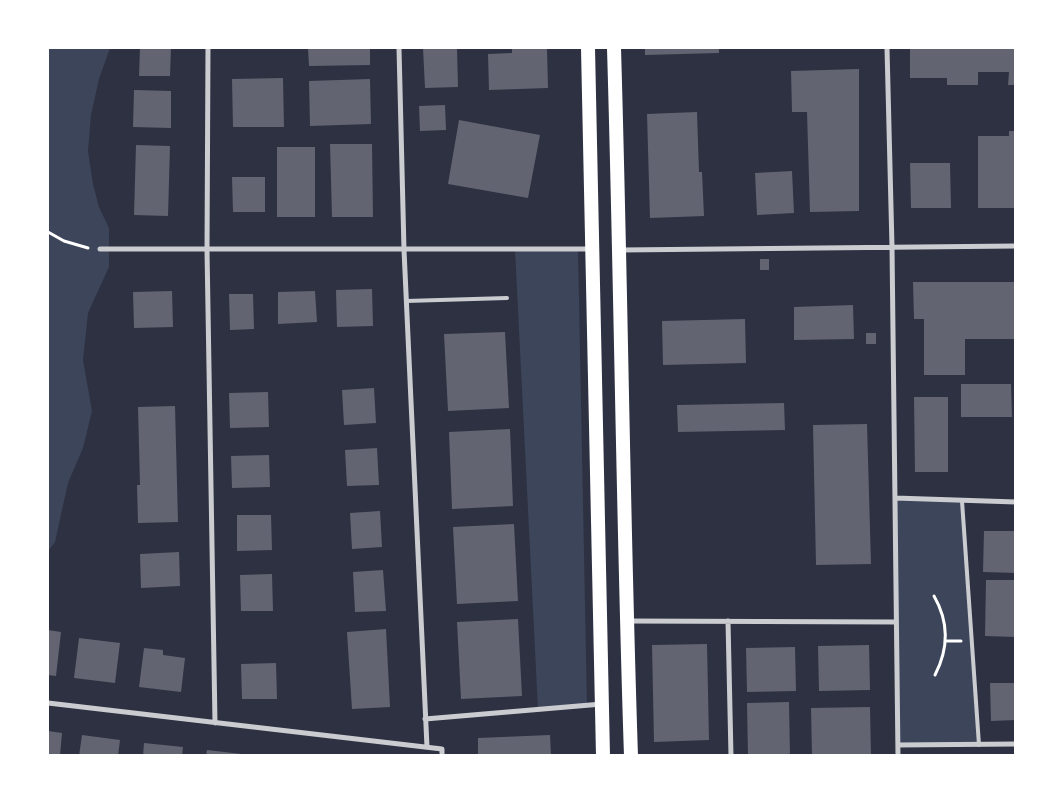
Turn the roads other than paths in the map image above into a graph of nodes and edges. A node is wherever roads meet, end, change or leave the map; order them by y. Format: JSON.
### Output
{"nodes":[{"id":1,"x":208,"y":48,"type":"edge"},
{"id":2,"x":399,"y":48,"type":"edge"},
{"id":3,"x":588,"y":48,"type":"edge"},
{"id":4,"x":614,"y":48,"type":"edge"},
{"id":5,"x":888,"y":48,"type":"edge"},
{"id":6,"x":1016,"y":246,"type":"edge"},
{"id":7,"x":892,"y":247,"type":"junction"},
{"id":8,"x":100,"y":249,"type":"road end"},
{"id":9,"x":593,"y":249,"type":"junction"},
{"id":10,"x":207,"y":250,"type":"junction"},
{"id":11,"x":404,"y":250,"type":"junction"},
{"id":12,"x":620,"y":250,"type":"junction"},
{"id":13,"x":507,"y":298,"type":"dead end"},
{"id":14,"x":406,"y":301,"type":"junction"},
{"id":15,"x":895,"y":498,"type":"junction"},
{"id":16,"x":962,"y":501,"type":"junction"},
{"id":17,"x":1016,"y":502,"type":"edge"},
{"id":18,"x":626,"y":621,"type":"junction"},
{"id":19,"x":728,"y":621,"type":"junction"},
{"id":20,"x":896,"y":622,"type":"junction"},
{"id":21,"x":48,"y":703,"type":"edge"},
{"id":22,"x":602,"y":704,"type":"junction"},
{"id":23,"x":425,"y":720,"type":"junction"},
{"id":24,"x":215,"y":723,"type":"junction"},
{"id":25,"x":1016,"y":744,"type":"edge"},
{"id":26,"x":979,"y":745,"type":"junction"},
{"id":27,"x":898,"y":746,"type":"junction"},
{"id":28,"x":427,"y":748,"type":"junction"},
{"id":29,"x":442,"y":756,"type":"edge"},
{"id":30,"x":603,"y":756,"type":"edge"},
{"id":31,"x":631,"y":756,"type":"edge"},
{"id":32,"x":731,"y":756,"type":"edge"},
{"id":33,"x":898,"y":756,"type":"edge"}],
"edges":[{"from":1,"to":10,"type":"street"},
{"from":2,"to":11,"type":"street"},
{"from":3,"to":9,"type":"highway"},
{"from":4,"to":12,"type":"highway"},
{"from":5,"to":7,"type":"street"},
{"from":6,"to":7,"type":"street"},
{"from":7,"to":12,"type":"street"},
{"from":7,"to":15,"type":"street"},
{"from":8,"to":10,"type":"street"},
{"from":9,"to":11,"type":"street"},
{"from":9,"to":22,"type":"highway"},
{"from":10,"to":11,"type":"street"},
{"from":10,"to":24,"type":"street"},
{"from":11,"to":14,"type":"street"},
{"from":12,"to":18,"type":"highway"},
{"from":13,"to":14,"type":"lane"},
{"from":14,"to":23,"type":"street"},
{"from":15,"to":16,"type":"street"},
{"from":15,"to":20,"type":"street"},
{"from":16,"to":17,"type":"street"},
{"from":16,"to":26,"type":"lane"},
{"from":18,"to":19,"type":"street"},
{"from":18,"to":31,"type":"highway"},
{"from":19,"to":20,"type":"street"},
{"from":19,"to":32,"type":"street"},
{"from":20,"to":27,"type":"street"},
{"from":21,"to":24,"type":"street"},
{"from":22,"to":23,"type":"street"},
{"from":22,"to":30,"type":"highway"},
{"from":23,"to":28,"type":"street"},
{"from":24,"to":28,"type":"street"},
{"from":25,"to":26,"type":"street"},
{"from":26,"to":27,"type":"street"},
{"from":27,"to":33,"type":"street"},
{"from":28,"to":29,"type":"street"}]}
